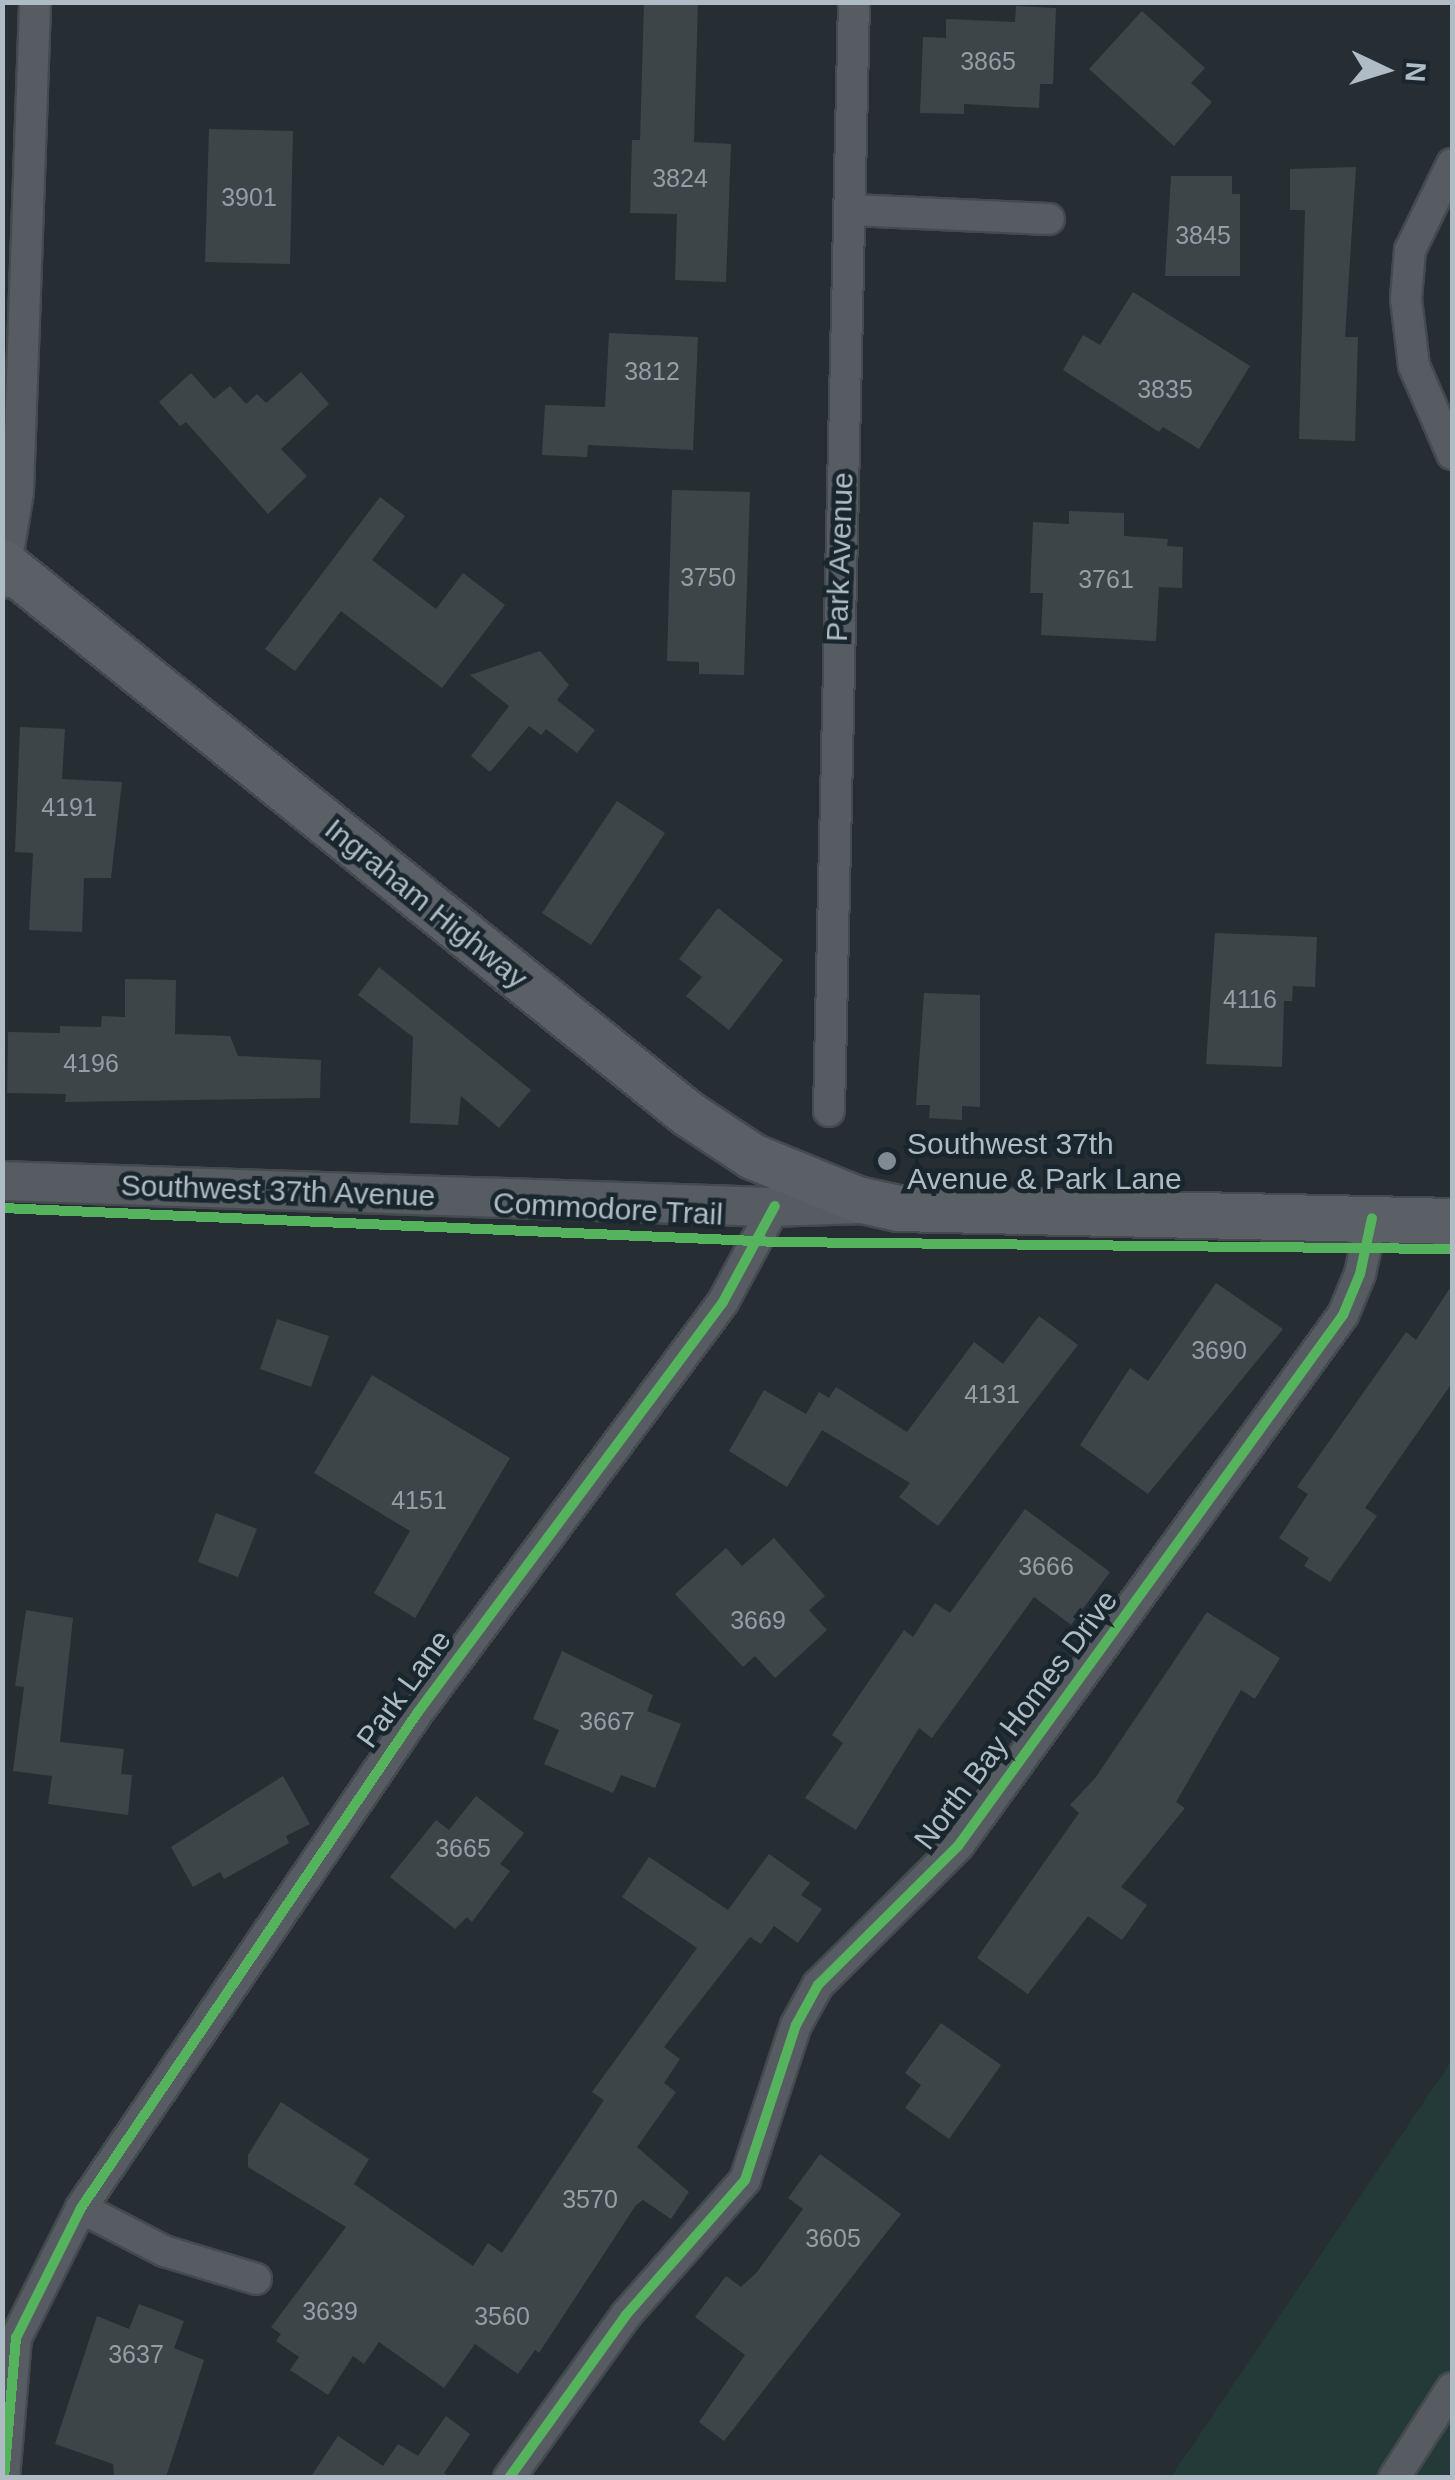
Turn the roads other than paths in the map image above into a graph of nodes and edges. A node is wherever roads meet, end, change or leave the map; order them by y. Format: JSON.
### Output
{"nodes":[{"id":1,"x":35,"y":2,"type":"edge"},
{"id":2,"x":854,"y":2,"type":"edge"},
{"id":3,"x":1452,"y":164,"type":"edge"},
{"id":4,"x":851,"y":210,"type":"junction"},
{"id":5,"x":1049,"y":219,"type":"dead end"},
{"id":6,"x":1452,"y":454,"type":"edge"},
{"id":7,"x":5,"y":571,"type":"edge"},
{"id":8,"x":829,"y":1112,"type":"dead end"},
{"id":9,"x":2,"y":1182,"type":"edge"},
{"id":10,"x":874,"y":1204,"type":"junction"},
{"id":11,"x":775,"y":1206,"type":"junction"},
{"id":12,"x":1372,"y":1218,"type":"junction"},
{"id":13,"x":1452,"y":1221,"type":"edge"},
{"id":14,"x":81,"y":2208,"type":"junction"},
{"id":15,"x":256,"y":2279,"type":"dead end"},
{"id":16,"x":1450,"y":2402,"type":"edge"},
{"id":17,"x":4,"y":2478,"type":"edge"},
{"id":18,"x":509,"y":2478,"type":"edge"},
{"id":19,"x":1394,"y":2478,"type":"edge"}],
"edges":[{"from":1,"to":7,"type":"street"},
{"from":2,"to":4,"type":"street","name":"Park Avenue"},
{"from":3,"to":6,"type":"street"},
{"from":4,"to":5,"type":"street"},
{"from":4,"to":8,"type":"street","name":"Park Avenue"},
{"from":7,"to":10,"type":"main road","name":"Ingraham Highway"},
{"from":9,"to":11,"type":"street","name":"Southwest 37th Avenue"},
{"from":10,"to":11,"type":"street","name":"Southwest 37th Avenue"},
{"from":10,"to":12,"type":"main road","name":"Southwest 37th Avenue"},
{"from":11,"to":14,"type":"street","name":"Park Lane"},
{"from":12,"to":13,"type":"main road","name":"Southwest 37th Avenue"},
{"from":12,"to":18,"type":"street","name":"North Bay Homes Drive"},
{"from":14,"to":15,"type":"street"},
{"from":14,"to":17,"type":"street","name":"Park Lane"},
{"from":16,"to":19,"type":"street"}]}
